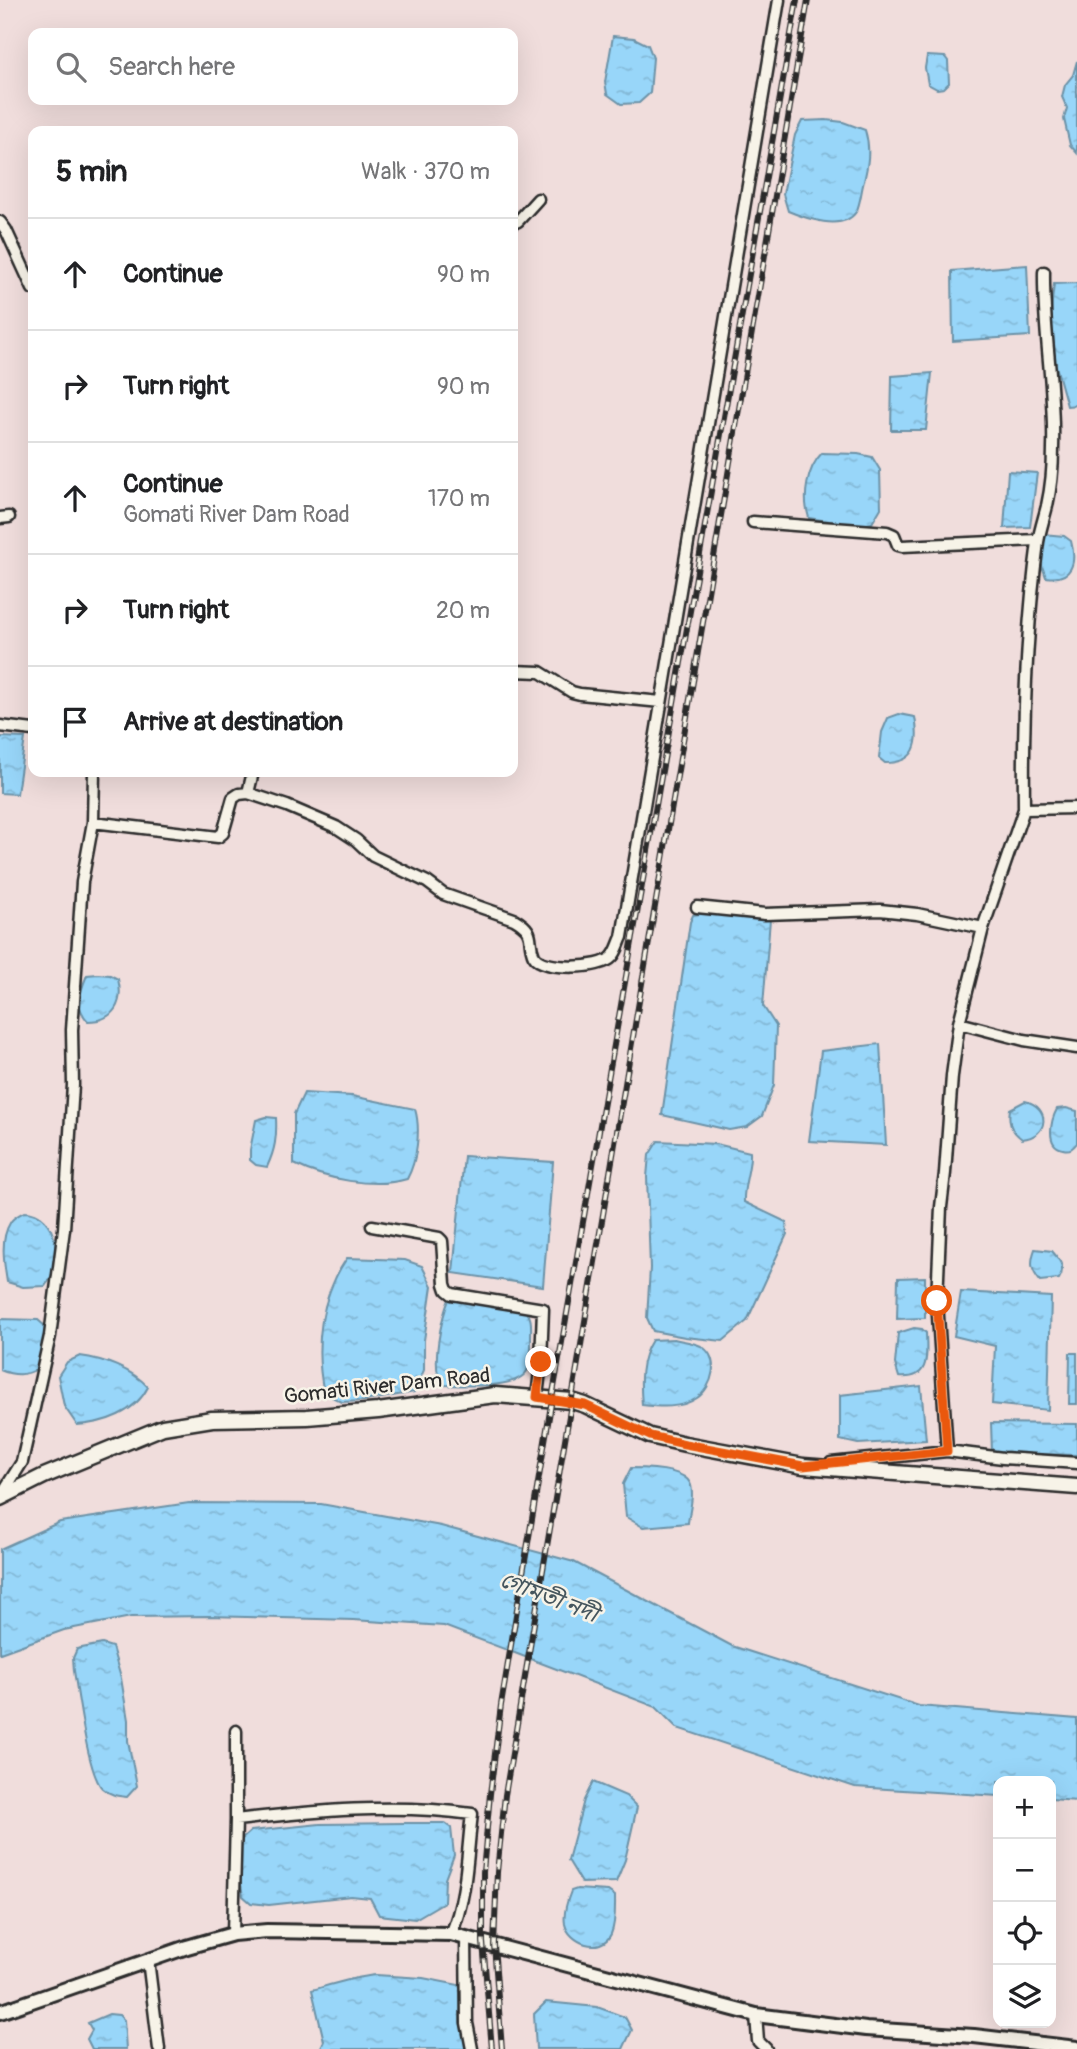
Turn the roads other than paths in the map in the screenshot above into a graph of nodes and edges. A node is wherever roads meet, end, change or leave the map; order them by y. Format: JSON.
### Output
{"nodes":[{"id":1,"x":779,"y":0,"type":"edge"},
{"id":2,"x":538,"y":199,"type":"dead end"},
{"id":3,"x":518,"y":221,"type":"edge"},
{"id":4,"x":0,"y":222,"type":"edge"},
{"id":5,"x":1044,"y":272,"type":"dead end"},
{"id":6,"x":28,"y":278,"type":"edge"},
{"id":7,"x":753,"y":522,"type":"dead end"},
{"id":8,"x":1038,"y":540,"type":"junction"},
{"id":9,"x":518,"y":671,"type":"edge"},
{"id":10,"x":661,"y":702,"type":"junction"},
{"id":11,"x":0,"y":726,"type":"edge"},
{"id":12,"x":28,"y":729,"type":"edge"},
{"id":13,"x":94,"y":777,"type":"edge"},
{"id":14,"x":252,"y":777,"type":"edge"},
{"id":15,"x":248,"y":793,"type":"junction"},
{"id":16,"x":1077,"y":808,"type":"edge"},
{"id":17,"x":1024,"y":809,"type":"junction"},
{"id":18,"x":93,"y":822,"type":"junction"},
{"id":19,"x":697,"y":907,"type":"dead end"},
{"id":20,"x":983,"y":928,"type":"junction"},
{"id":21,"x":959,"y":1023,"type":"junction"},
{"id":22,"x":1077,"y":1048,"type":"edge"},
{"id":23,"x":372,"y":1226,"type":"dead end"},
{"id":24,"x":537,"y":1397,"type":"junction"},
{"id":25,"x":947,"y":1451,"type":"junction"},
{"id":26,"x":1077,"y":1462,"type":"edge"},
{"id":27,"x":803,"y":1466,"type":"junction"},
{"id":28,"x":1077,"y":1487,"type":"edge"},
{"id":29,"x":0,"y":1498,"type":"edge"},
{"id":30,"x":236,"y":1731,"type":"dead end"},
{"id":31,"x":236,"y":1821,"type":"junction"},
{"id":32,"x":233,"y":1934,"type":"junction"},
{"id":33,"x":451,"y":1934,"type":"junction"},
{"id":34,"x":466,"y":1938,"type":"junction"},
{"id":35,"x":148,"y":1960,"type":"junction"},
{"id":36,"x":0,"y":2012,"type":"edge"},
{"id":37,"x":755,"y":2015,"type":"junction"},
{"id":38,"x":1077,"y":2048,"type":"edge"},
{"id":39,"x":159,"y":2049,"type":"edge"},
{"id":40,"x":472,"y":2049,"type":"edge"},
{"id":41,"x":766,"y":2049,"type":"edge"}],
"edges":[{"from":1,"to":10,"type":"street"},
{"from":2,"to":3,"type":"street"},
{"from":4,"to":6,"type":"street"},
{"from":5,"to":8,"type":"street"},
{"from":7,"to":8,"type":"street"},
{"from":8,"to":17,"type":"street"},
{"from":9,"to":10,"type":"street"},
{"from":10,"to":15,"type":"street"},
{"from":11,"to":12,"type":"street"},
{"from":13,"to":18,"type":"street"},
{"from":14,"to":15,"type":"street"},
{"from":15,"to":18,"type":"street"},
{"from":16,"to":17,"type":"street"},
{"from":17,"to":20,"type":"street"},
{"from":18,"to":29,"type":"street"},
{"from":19,"to":20,"type":"street"},
{"from":20,"to":21,"type":"street"},
{"from":21,"to":22,"type":"street"},
{"from":21,"to":25,"type":"street"},
{"from":23,"to":24,"type":"street"},
{"from":24,"to":27,"type":"main road","name":"Gomati River Dam Road"},
{"from":24,"to":29,"type":"main road","name":"Gomati River Dam Road"},
{"from":25,"to":26,"type":"street"},
{"from":25,"to":27,"type":"street"},
{"from":27,"to":28,"type":"main road","name":"Gomati River Dam Road"},
{"from":30,"to":31,"type":"street"},
{"from":31,"to":32,"type":"street"},
{"from":31,"to":33,"type":"street"},
{"from":32,"to":33,"type":"street"},
{"from":32,"to":35,"type":"street"},
{"from":33,"to":34,"type":"street"},
{"from":34,"to":37,"type":"street"},
{"from":34,"to":40,"type":"street"},
{"from":35,"to":36,"type":"street"},
{"from":35,"to":39,"type":"street"},
{"from":37,"to":38,"type":"street"},
{"from":37,"to":41,"type":"street"}]}
